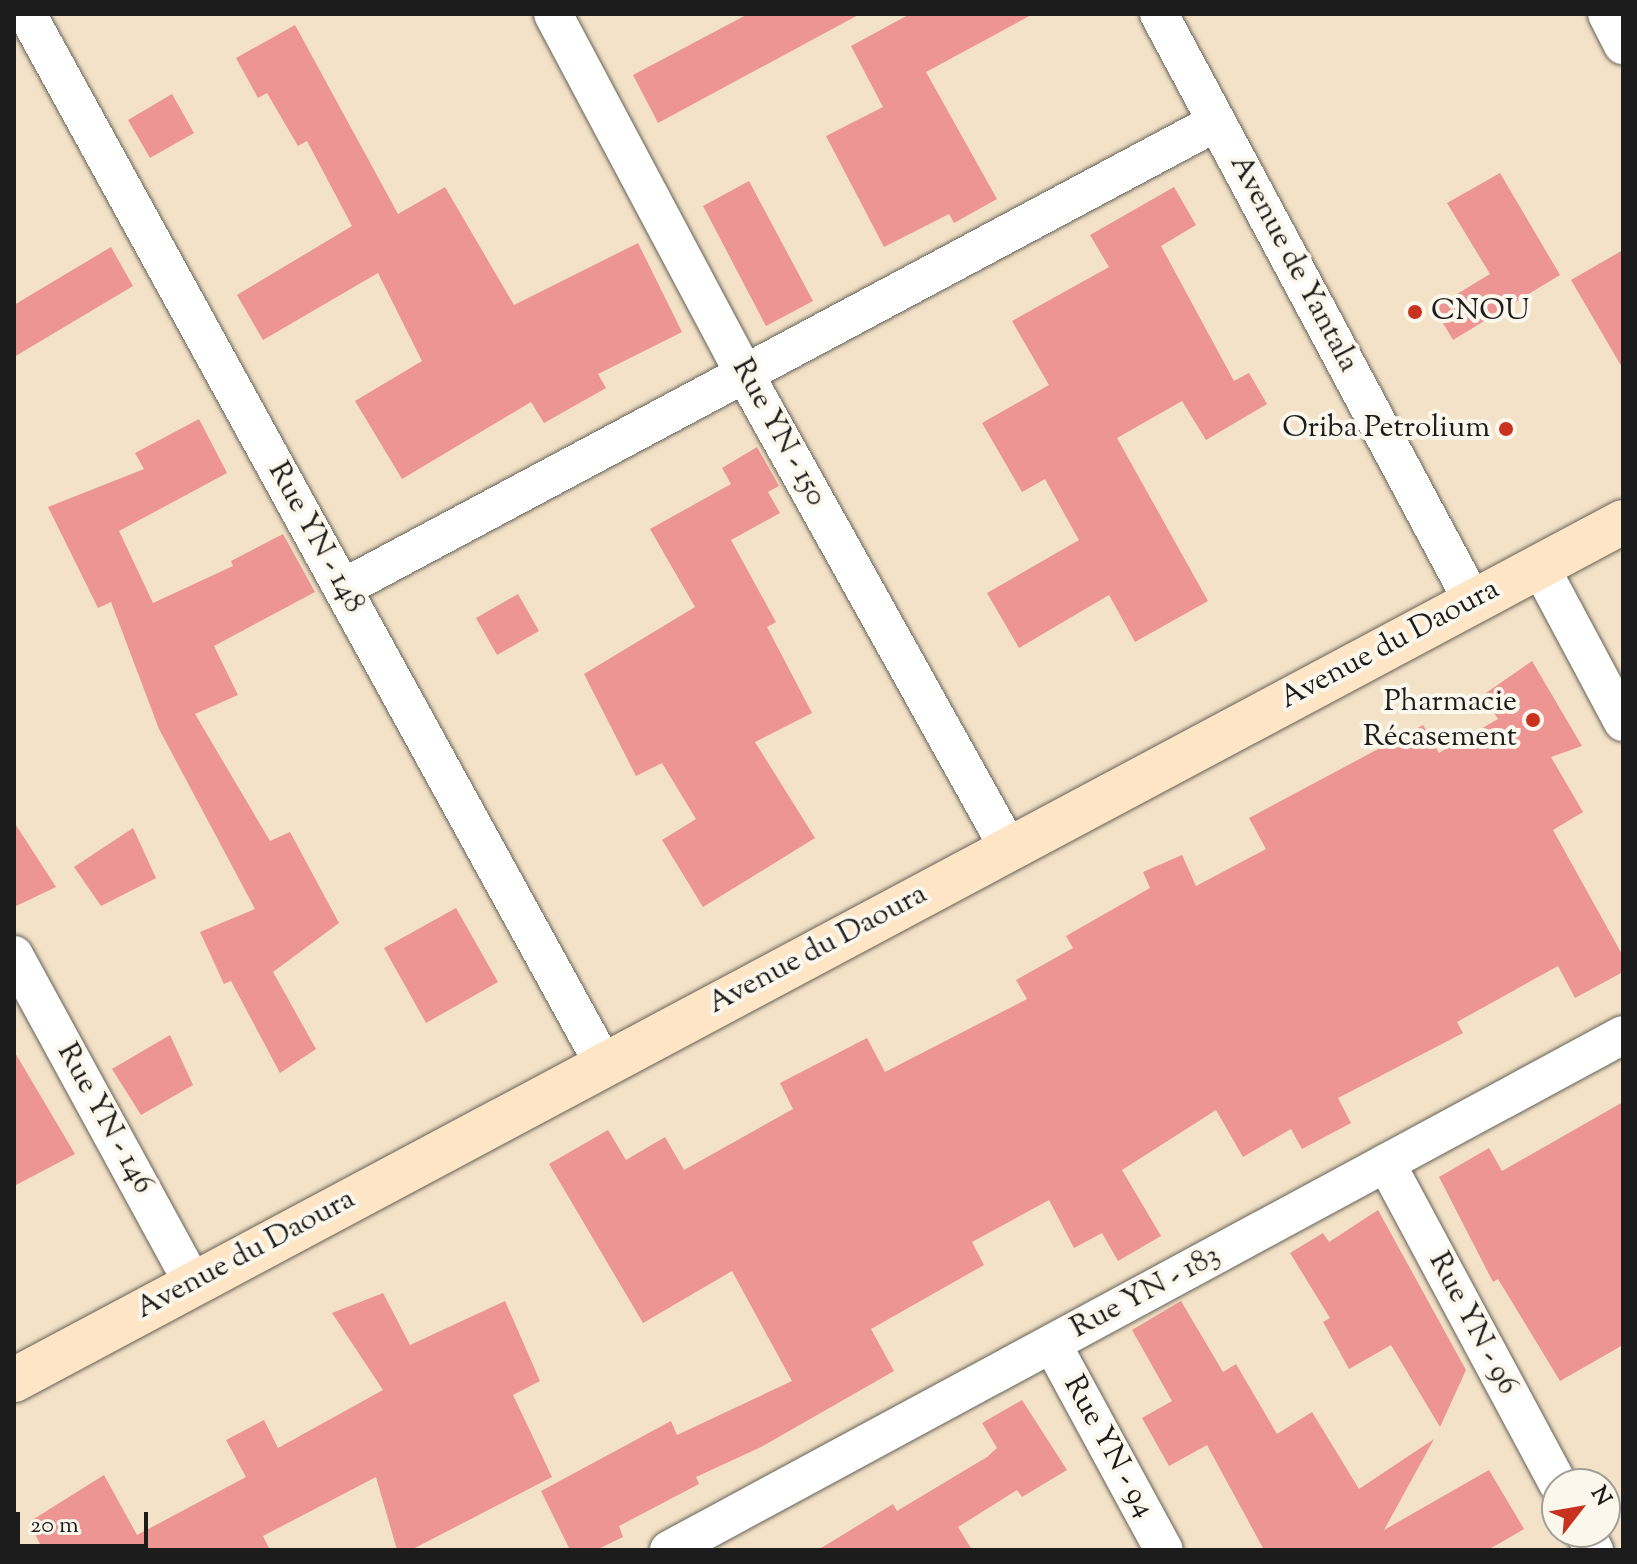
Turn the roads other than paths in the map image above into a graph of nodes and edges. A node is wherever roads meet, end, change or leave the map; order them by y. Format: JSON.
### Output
{"nodes":[{"id":1,"x":27,"y":14,"type":"edge"},
{"id":2,"x":553,"y":14,"type":"edge"},
{"id":3,"x":1159,"y":14,"type":"edge"},
{"id":4,"x":1607,"y":14,"type":"edge"},
{"id":5,"x":1623,"y":45,"type":"edge"},
{"id":6,"x":1217,"y":122,"type":"junction"},
{"id":7,"x":743,"y":371,"type":"junction"},
{"id":8,"x":1623,"y":522,"type":"edge"},
{"id":9,"x":1539,"y":565,"type":"junction"},
{"id":10,"x":343,"y":588,"type":"junction"},
{"id":11,"x":1472,"y":600,"type":"junction"},
{"id":12,"x":1623,"y":722,"type":"edge"},
{"id":13,"x":1009,"y":849,"type":"junction"},
{"id":14,"x":14,"y":955,"type":"edge"},
{"id":15,"x":1623,"y":1035,"type":"edge"},
{"id":16,"x":603,"y":1063,"type":"junction"},
{"id":17,"x":1386,"y":1163,"type":"junction"},
{"id":18,"x":193,"y":1283,"type":"junction"},
{"id":19,"x":1052,"y":1344,"type":"junction"},
{"id":20,"x":14,"y":1380,"type":"edge"},
{"id":21,"x":1549,"y":1468,"type":"edge"},
{"id":22,"x":724,"y":1537,"type":"edge"},
{"id":23,"x":669,"y":1550,"type":"edge"},
{"id":24,"x":1164,"y":1550,"type":"edge"}],
"edges":[{"from":1,"to":10,"type":"street","name":"Rue YN - 148"},
{"from":2,"to":7,"type":"street","name":"Rue YN - 150"},
{"from":3,"to":6,"type":"street","name":"Avenue de Yantala"},
{"from":4,"to":5,"type":"street"},
{"from":6,"to":7,"type":"street"},
{"from":6,"to":11,"type":"street","name":"Avenue de Yantala"},
{"from":7,"to":10,"type":"street"},
{"from":7,"to":13,"type":"street","name":"Rue YN - 150"},
{"from":8,"to":9,"type":"street","name":"Avenue du Daoura"},
{"from":9,"to":11,"type":"street","name":"Avenue du Daoura"},
{"from":9,"to":12,"type":"street"},
{"from":10,"to":16,"type":"street","name":"Rue YN - 148"},
{"from":11,"to":13,"type":"street","name":"Avenue du Daoura"},
{"from":13,"to":16,"type":"street","name":"Avenue du Daoura"},
{"from":14,"to":18,"type":"street","name":"Rue YN - 146"},
{"from":15,"to":17,"type":"street","name":"Rue YN - 183"},
{"from":16,"to":18,"type":"street","name":"Avenue du Daoura"},
{"from":17,"to":19,"type":"street","name":"Rue YN - 183"},
{"from":17,"to":21,"type":"street","name":"Rue YN - 96"},
{"from":18,"to":20,"type":"street","name":"Avenue du Daoura"},
{"from":19,"to":22,"type":"street","name":"Rue YN - 183"},
{"from":19,"to":24,"type":"street","name":"Rue YN - 94"},
{"from":22,"to":23,"type":"street","name":"Rue YN - 183"}]}
